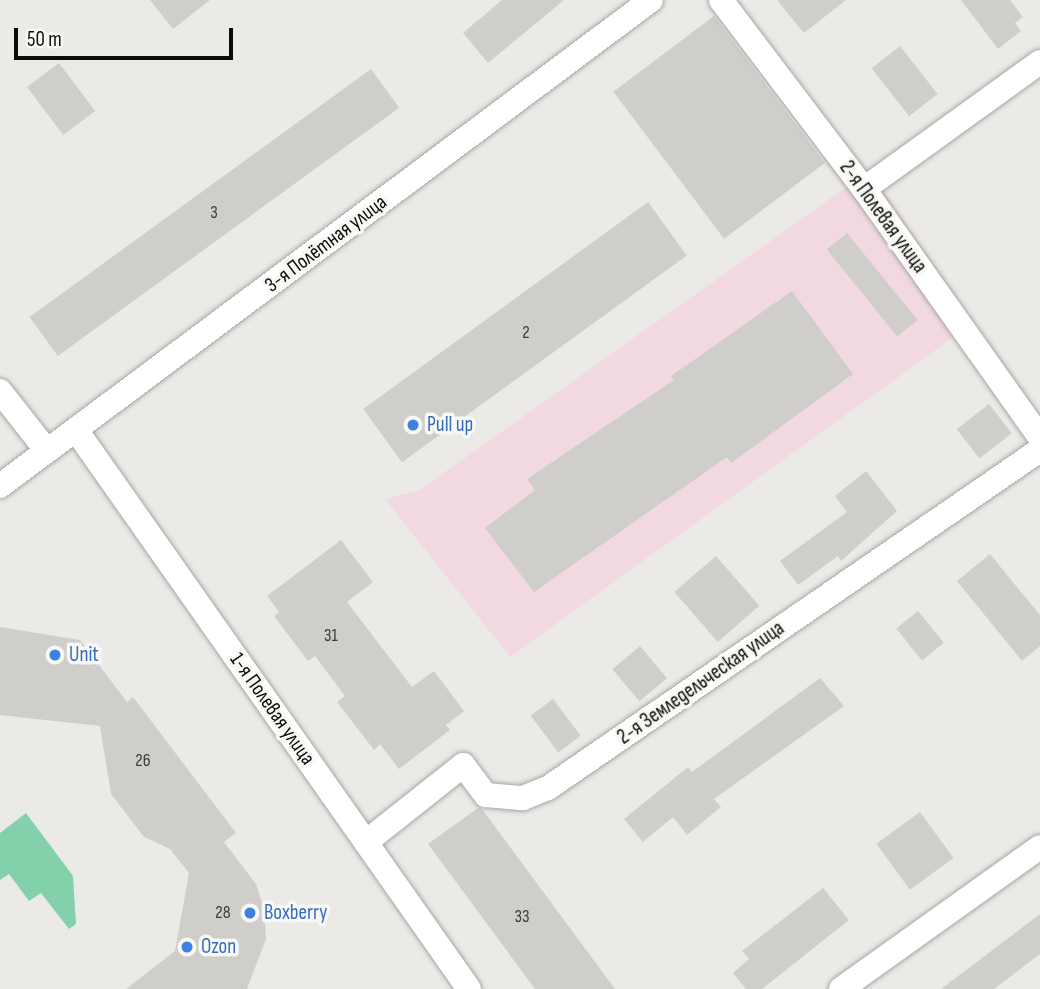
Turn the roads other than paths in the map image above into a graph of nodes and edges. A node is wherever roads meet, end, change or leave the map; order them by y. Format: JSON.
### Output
{"nodes":[{"id":1,"x":651,"y":0,"type":"edge"},
{"id":2,"x":721,"y":0,"type":"edge"},
{"id":3,"x":1040,"y":62,"type":"edge"},
{"id":4,"x":864,"y":189,"type":"junction"},
{"id":5,"x":0,"y":391,"type":"edge"},
{"id":6,"x":76,"y":430,"type":"junction"},
{"id":7,"x":1040,"y":438,"type":"edge"},
{"id":8,"x":1040,"y":450,"type":"edge"},
{"id":9,"x":47,"y":451,"type":"junction"},
{"id":10,"x":0,"y":486,"type":"edge"},
{"id":11,"x":366,"y":842,"type":"junction"},
{"id":12,"x":1040,"y":847,"type":"edge"},
{"id":13,"x":469,"y":989,"type":"edge"},
{"id":14,"x":841,"y":989,"type":"edge"}],
"edges":[{"from":1,"to":6,"type":"street","name":"3-я Полётная улица"},
{"from":2,"to":4,"type":"street","name":"2-я Полевая улица"},
{"from":3,"to":4,"type":"street"},
{"from":4,"to":7,"type":"street","name":"2-я Полевая улица"},
{"from":5,"to":9,"type":"street"},
{"from":6,"to":9,"type":"street","name":"3-я Полётная улица"},
{"from":6,"to":11,"type":"street","name":"1-я Полевая улица"},
{"from":8,"to":11,"type":"street","name":"2-я Земледельческая улица"},
{"from":9,"to":10,"type":"street","name":"3-я Полётная улица"},
{"from":11,"to":13,"type":"street","name":"1-я Полевая улица"},
{"from":12,"to":14,"type":"street"}]}
